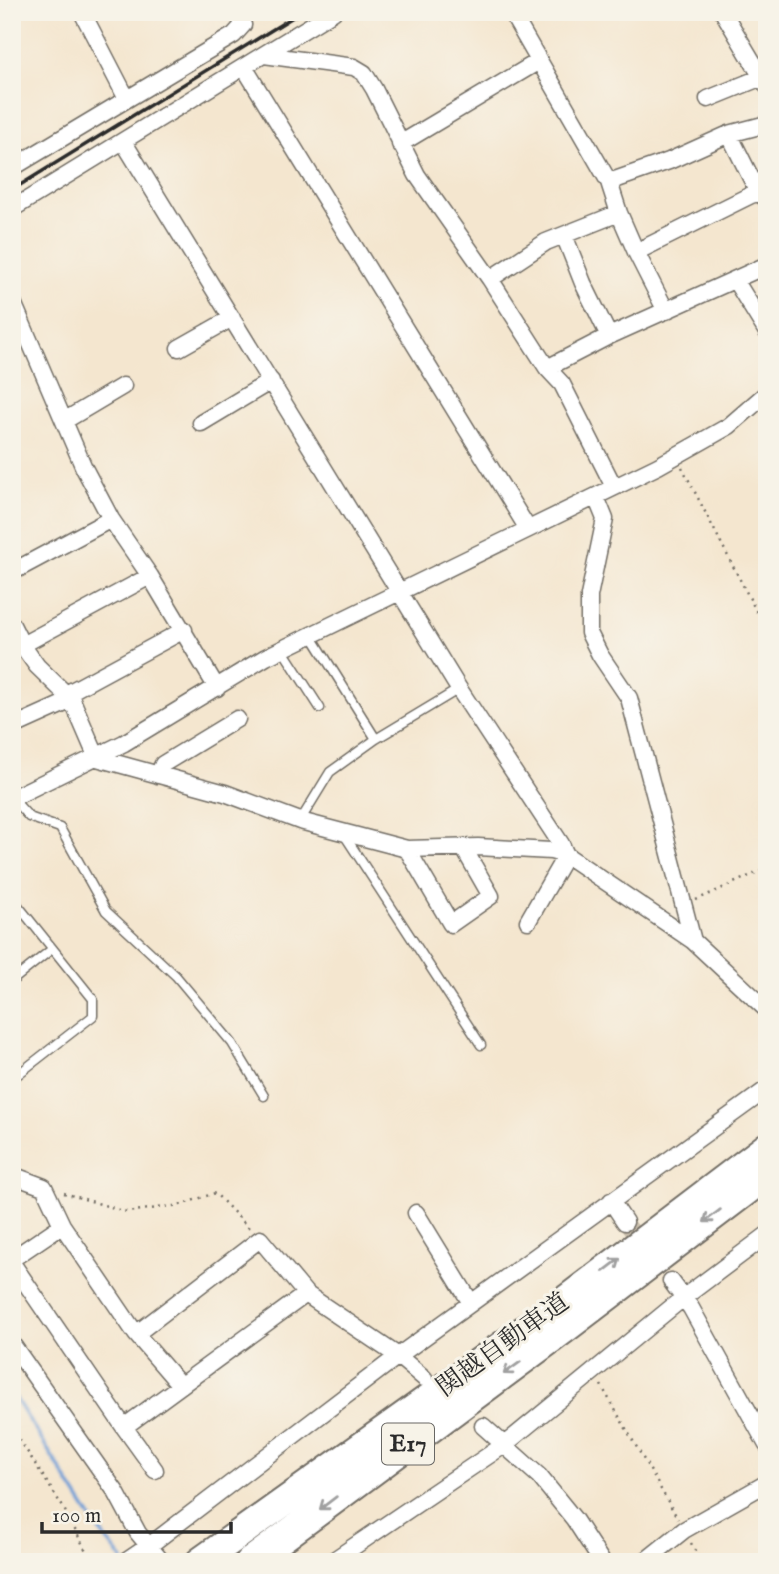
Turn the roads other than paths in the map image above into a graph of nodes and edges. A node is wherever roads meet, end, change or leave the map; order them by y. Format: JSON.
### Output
{"nodes":[{"id":1,"x":82,"y":12,"type":"edge"},
{"id":2,"x":238,"y":12,"type":"edge"},
{"id":3,"x":333,"y":12,"type":"edge"},
{"id":4,"x":511,"y":12,"type":"edge"},
{"id":5,"x":723,"y":12,"type":"edge"},
{"id":6,"x":264,"y":55,"type":"junction"},
{"id":7,"x":539,"y":61,"type":"junction"},
{"id":8,"x":244,"y":66,"type":"junction"},
{"id":9,"x":764,"y":81,"type":"edge"},
{"id":10,"x":127,"y":99,"type":"junction"},
{"id":11,"x":708,"y":99,"type":"dead end"},
{"id":12,"x":767,"y":124,"type":"edge"},
{"id":13,"x":729,"y":134,"type":"junction"},
{"id":14,"x":123,"y":141,"type":"junction"},
{"id":15,"x":401,"y":144,"type":"junction"},
{"id":16,"x":12,"y":168,"type":"edge"},
{"id":17,"x":609,"y":182,"type":"junction"},
{"id":18,"x":765,"y":194,"type":"edge"},
{"id":19,"x":12,"y":209,"type":"edge"},
{"id":20,"x":619,"y":212,"type":"junction"},
{"id":21,"x":564,"y":235,"type":"junction"},
{"id":22,"x":636,"y":252,"type":"junction"},
{"id":23,"x":767,"y":265,"type":"edge"},
{"id":24,"x":490,"y":279,"type":"junction"},
{"id":25,"x":735,"y":280,"type":"junction"},
{"id":26,"x":12,"y":300,"type":"edge"},
{"id":27,"x":666,"y":311,"type":"junction"},
{"id":28,"x":232,"y":318,"type":"junction"},
{"id":29,"x":767,"y":332,"type":"edge"},
{"id":30,"x":608,"y":336,"type":"junction"},
{"id":31,"x":179,"y":348,"type":"dead end"},
{"id":32,"x":547,"y":368,"type":"junction"},
{"id":33,"x":271,"y":381,"type":"junction"},
{"id":34,"x":123,"y":386,"type":"dead end"},
{"id":35,"x":767,"y":393,"type":"edge"},
{"id":36,"x":64,"y":421,"type":"junction"},
{"id":37,"x":201,"y":423,"type":"dead end"},
{"id":38,"x":614,"y":487,"type":"junction"},
{"id":39,"x":596,"y":497,"type":"junction"},
{"id":40,"x":111,"y":519,"type":"junction"},
{"id":41,"x":528,"y":529,"type":"junction"},
{"id":42,"x":12,"y":572,"type":"edge"},
{"id":43,"x":150,"y":576,"type":"junction"},
{"id":44,"x":401,"y":591,"type":"junction"},
{"id":45,"x":12,"y":625,"type":"edge"},
{"id":46,"x":184,"y":630,"type":"junction"},
{"id":47,"x":312,"y":635,"type":"junction"},
{"id":48,"x":22,"y":645,"type":"junction"},
{"id":49,"x":282,"y":649,"type":"junction"},
{"id":50,"x":217,"y":688,"type":"junction"},
{"id":51,"x":460,"y":689,"type":"junction"},
{"id":52,"x":69,"y":697,"type":"junction"},
{"id":53,"x":320,"y":708,"type":"dead end"},
{"id":54,"x":237,"y":719,"type":"dead end"},
{"id":55,"x":12,"y":727,"type":"edge"},
{"id":56,"x":376,"y":740,"type":"junction"},
{"id":57,"x":97,"y":758,"type":"junction"},
{"id":58,"x":158,"y":775,"type":"junction"},
{"id":59,"x":12,"y":798,"type":"edge"},
{"id":60,"x":300,"y":821,"type":"junction"},
{"id":61,"x":343,"y":832,"type":"junction"},
{"id":62,"x":463,"y":847,"type":"junction"},
{"id":63,"x":407,"y":849,"type":"junction"},
{"id":64,"x":566,"y":855,"type":"junction"},
{"id":65,"x":12,"y":898,"type":"edge"},
{"id":66,"x":528,"y":921,"type":"dead end"},
{"id":67,"x":694,"y":941,"type":"junction"},
{"id":68,"x":52,"y":949,"type":"junction"},
{"id":69,"x":12,"y":981,"type":"edge"},
{"id":70,"x":767,"y":1010,"type":"edge"},
{"id":71,"x":481,"y":1045,"type":"dead end"},
{"id":72,"x":12,"y":1079,"type":"edge"},
{"id":73,"x":767,"y":1089,"type":"edge"},
{"id":74,"x":264,"y":1096,"type":"dead end"},
{"id":75,"x":767,"y":1147,"type":"edge"},
{"id":76,"x":12,"y":1175,"type":"edge"},
{"id":77,"x":767,"y":1175,"type":"edge"},
{"id":78,"x":611,"y":1201,"type":"junction"},
{"id":79,"x":416,"y":1213,"type":"dead end"},
{"id":80,"x":625,"y":1222,"type":"tunnel mouth"},
{"id":81,"x":62,"y":1225,"type":"junction"},
{"id":82,"x":767,"y":1235,"type":"edge"},
{"id":83,"x":12,"y":1261,"type":"edge"},
{"id":84,"x":671,"y":1281,"type":"tunnel mouth"},
{"id":85,"x":306,"y":1294,"type":"junction"},
{"id":86,"x":683,"y":1298,"type":"junction"},
{"id":87,"x":471,"y":1303,"type":"junction"},
{"id":88,"x":136,"y":1334,"type":"junction"},
{"id":89,"x":12,"y":1344,"type":"edge"},
{"id":90,"x":398,"y":1356,"type":"junction"},
{"id":91,"x":424,"y":1378,"type":"dead end"},
{"id":92,"x":180,"y":1385,"type":"junction"},
{"id":93,"x":483,"y":1426,"type":"dead end"},
{"id":94,"x":124,"y":1427,"type":"junction"},
{"id":95,"x":767,"y":1444,"type":"edge"},
{"id":96,"x":504,"y":1445,"type":"junction"},
{"id":97,"x":155,"y":1470,"type":"dead end"},
{"id":98,"x":767,"y":1483,"type":"edge"},
{"id":99,"x":150,"y":1545,"type":"junction"},
{"id":100,"x":201,"y":1561,"type":"edge"},
{"id":101,"x":125,"y":1562,"type":"edge"},
{"id":102,"x":162,"y":1562,"type":"edge"},
{"id":103,"x":250,"y":1562,"type":"edge"},
{"id":104,"x":331,"y":1562,"type":"edge"},
{"id":105,"x":602,"y":1562,"type":"edge"},
{"id":106,"x":643,"y":1562,"type":"edge"}],
"edges":[{"from":1,"to":10,"type":"street"},
{"from":2,"to":10,"type":"street"},
{"from":3,"to":6,"type":"street"},
{"from":4,"to":7,"type":"street"},
{"from":5,"to":9,"type":"street"},
{"from":6,"to":8,"type":"street"},
{"from":6,"to":15,"type":"street"},
{"from":7,"to":15,"type":"street"},
{"from":7,"to":17,"type":"street"},
{"from":8,"to":14,"type":"street"},
{"from":8,"to":41,"type":"street"},
{"from":9,"to":11,"type":"street"},
{"from":10,"to":16,"type":"street"},
{"from":12,"to":13,"type":"street"},
{"from":13,"to":17,"type":"street"},
{"from":13,"to":18,"type":"street"},
{"from":14,"to":19,"type":"street"},
{"from":14,"to":28,"type":"street"},
{"from":15,"to":24,"type":"street"},
{"from":17,"to":20,"type":"street"},
{"from":18,"to":22,"type":"street"},
{"from":20,"to":21,"type":"street"},
{"from":20,"to":22,"type":"street"},
{"from":21,"to":24,"type":"street"},
{"from":21,"to":30,"type":"street"},
{"from":22,"to":27,"type":"street"},
{"from":23,"to":25,"type":"street"},
{"from":24,"to":32,"type":"street"},
{"from":25,"to":27,"type":"street"},
{"from":25,"to":29,"type":"street"},
{"from":26,"to":36,"type":"street"},
{"from":27,"to":30,"type":"street"},
{"from":28,"to":31,"type":"street"},
{"from":28,"to":33,"type":"street"},
{"from":30,"to":32,"type":"street"},
{"from":32,"to":38,"type":"street"},
{"from":33,"to":37,"type":"street"},
{"from":33,"to":44,"type":"street"},
{"from":34,"to":36,"type":"street"},
{"from":35,"to":38,"type":"street"},
{"from":36,"to":40,"type":"street"},
{"from":38,"to":39,"type":"street"},
{"from":39,"to":41,"type":"street"},
{"from":39,"to":67,"type":"street"},
{"from":40,"to":42,"type":"street"},
{"from":40,"to":43,"type":"street"},
{"from":41,"to":44,"type":"street"},
{"from":43,"to":46,"type":"street"},
{"from":43,"to":48,"type":"street"},
{"from":44,"to":47,"type":"street"},
{"from":44,"to":51,"type":"street"},
{"from":45,"to":48,"type":"street"},
{"from":46,"to":50,"type":"street"},
{"from":46,"to":52,"type":"street"},
{"from":47,"to":49,"type":"street"},
{"from":47,"to":56,"type":"lane"},
{"from":48,"to":52,"type":"street"},
{"from":49,"to":50,"type":"street"},
{"from":49,"to":53,"type":"lane"},
{"from":50,"to":57,"type":"street"},
{"from":51,"to":56,"type":"lane"},
{"from":51,"to":64,"type":"street"},
{"from":52,"to":55,"type":"street"},
{"from":52,"to":57,"type":"street"},
{"from":54,"to":58,"type":"street"},
{"from":56,"to":60,"type":"lane"},
{"from":57,"to":58,"type":"street"},
{"from":57,"to":59,"type":"street"},
{"from":58,"to":60,"type":"street"},
{"from":59,"to":74,"type":"lane"},
{"from":60,"to":61,"type":"street"},
{"from":61,"to":63,"type":"street"},
{"from":61,"to":71,"type":"lane"},
{"from":62,"to":63,"type":"street"},
{"from":62,"to":63,"type":"street"},
{"from":62,"to":64,"type":"street"},
{"from":64,"to":66,"type":"street"},
{"from":64,"to":67,"type":"street"},
{"from":65,"to":68,"type":"lane"},
{"from":67,"to":70,"type":"street"},
{"from":68,"to":69,"type":"lane"},
{"from":68,"to":72,"type":"lane"},
{"from":73,"to":78,"type":"street"},
{"from":100,"to":75,"type":"highway","name":"関越自動車道","number":"E17","one_way":true},
{"from":76,"to":81,"type":"street"},
{"from":77,"to":103,"type":"highway","name":"関越自動車道","number":"E17","one_way":true},
{"from":78,"to":80,"type":"street"},
{"from":78,"to":87,"type":"street"},
{"from":79,"to":87,"type":"street"},
{"from":81,"to":83,"type":"street"},
{"from":81,"to":88,"type":"street"},
{"from":82,"to":86,"type":"street"},
{"from":83,"to":94,"type":"street"},
{"from":84,"to":86,"type":"street"},
{"from":85,"to":88,"type":"street"},
{"from":85,"to":90,"type":"street"},
{"from":85,"to":92,"type":"street"},
{"from":86,"to":95,"type":"street"},
{"from":86,"to":96,"type":"street"},
{"from":87,"to":90,"type":"street"},
{"from":88,"to":92,"type":"street"},
{"from":89,"to":99,"type":"street"},
{"from":90,"to":91,"type":"street"},
{"from":90,"to":99,"type":"street"},
{"from":92,"to":94,"type":"street"},
{"from":93,"to":96,"type":"street"},
{"from":94,"to":97,"type":"street"},
{"from":96,"to":104,"type":"street"},
{"from":96,"to":105,"type":"street"},
{"from":98,"to":106,"type":"street"},
{"from":99,"to":101,"type":"street"},
{"from":99,"to":102,"type":"street"}]}
